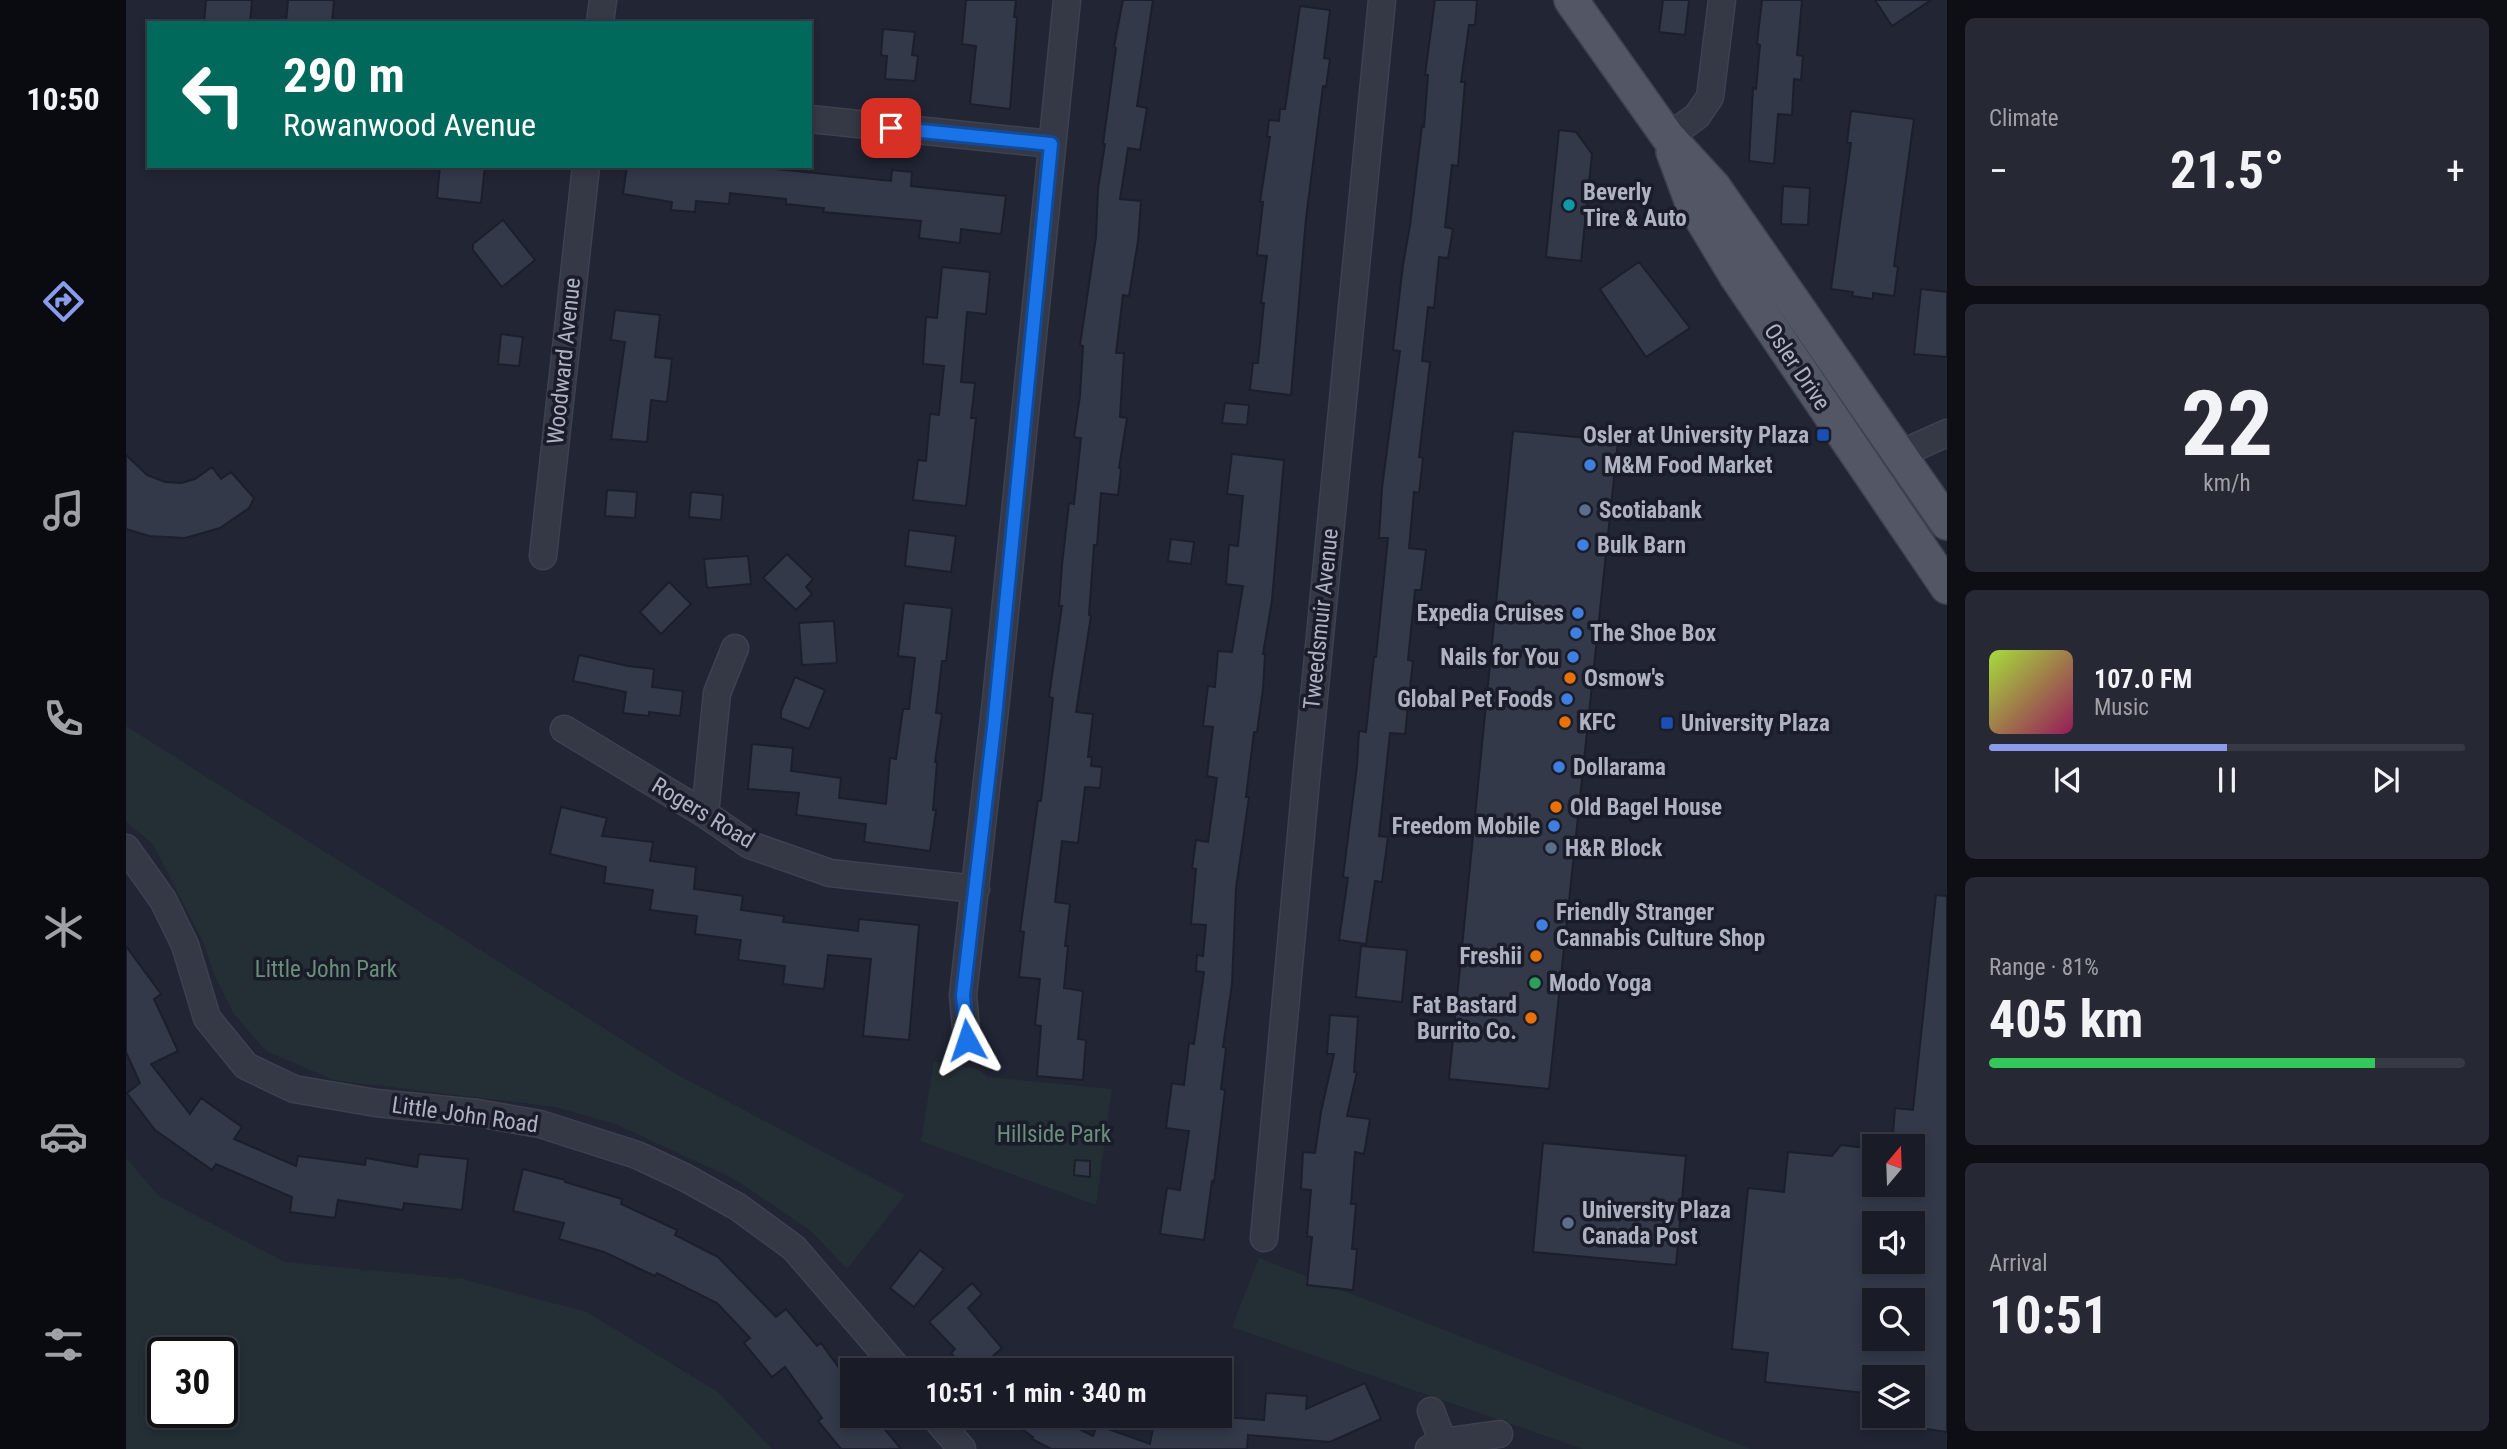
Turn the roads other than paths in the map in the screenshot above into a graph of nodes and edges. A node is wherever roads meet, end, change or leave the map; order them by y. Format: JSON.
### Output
{"nodes":[{"id":1,"x":603,"y":0,"type":"edge"},
{"id":2,"x":1067,"y":0,"type":"edge"},
{"id":3,"x":1382,"y":0,"type":"edge"},
{"id":4,"x":1571,"y":0,"type":"edge"},
{"id":5,"x":1722,"y":0,"type":"edge"},
{"id":6,"x":600,"y":21,"type":"edge"},
{"id":7,"x":812,"y":119,"type":"edge"},
{"id":8,"x":1668,"y":137,"type":"junction"},
{"id":9,"x":1051,"y":144,"type":"junction"},
{"id":10,"x":586,"y":168,"type":"edge"},
{"id":11,"x":1947,"y":433,"type":"edge"},
{"id":12,"x":1900,"y":454,"type":"junction"},
{"id":13,"x":1947,"y":523,"type":"edge"},
{"id":14,"x":543,"y":556,"type":"dead end"},
{"id":15,"x":1947,"y":587,"type":"edge"},
{"id":16,"x":735,"y":648,"type":"dead end"},
{"id":17,"x":564,"y":729,"type":"dead end"},
{"id":18,"x":705,"y":814,"type":"junction"},
{"id":19,"x":126,"y":848,"type":"edge"},
{"id":20,"x":976,"y":889,"type":"junction"},
{"id":21,"x":967,"y":1040,"type":"dead end"},
{"id":22,"x":1264,"y":1238,"type":"dead end"},
{"id":23,"x":889,"y":1358,"type":"edge"},
{"id":24,"x":1431,"y":1412,"type":"dead end"},
{"id":25,"x":944,"y":1428,"type":"edge"},
{"id":26,"x":1499,"y":1434,"type":"dead end"},
{"id":27,"x":1436,"y":1445,"type":"edge"},
{"id":28,"x":962,"y":1449,"type":"edge"}],
"edges":[{"from":1,"to":6,"type":"street"},
{"from":2,"to":9,"type":"street"},
{"from":3,"to":22,"type":"street","name":"Tweedsmuir Avenue"},
{"from":4,"to":8,"type":"main road","name":"Osler Drive"},
{"from":5,"to":8,"type":"street"},
{"from":7,"to":9,"type":"street"},
{"from":8,"to":12,"type":"main road","name":"Osler Drive"},
{"from":8,"to":15,"type":"main road","name":"Osler Drive"},
{"from":9,"to":20,"type":"street"},
{"from":10,"to":14,"type":"street","name":"Woodward Avenue"},
{"from":11,"to":12,"type":"street"},
{"from":12,"to":13,"type":"main road","name":"Osler Drive"},
{"from":16,"to":18,"type":"street"},
{"from":17,"to":18,"type":"street","name":"Rogers Road"},
{"from":18,"to":20,"type":"street","name":"Rogers Road"},
{"from":19,"to":23,"type":"street","name":"Little John Road"},
{"from":20,"to":21,"type":"street"},
{"from":24,"to":27,"type":"street"},
{"from":25,"to":28,"type":"street"},
{"from":26,"to":27,"type":"street"}]}
